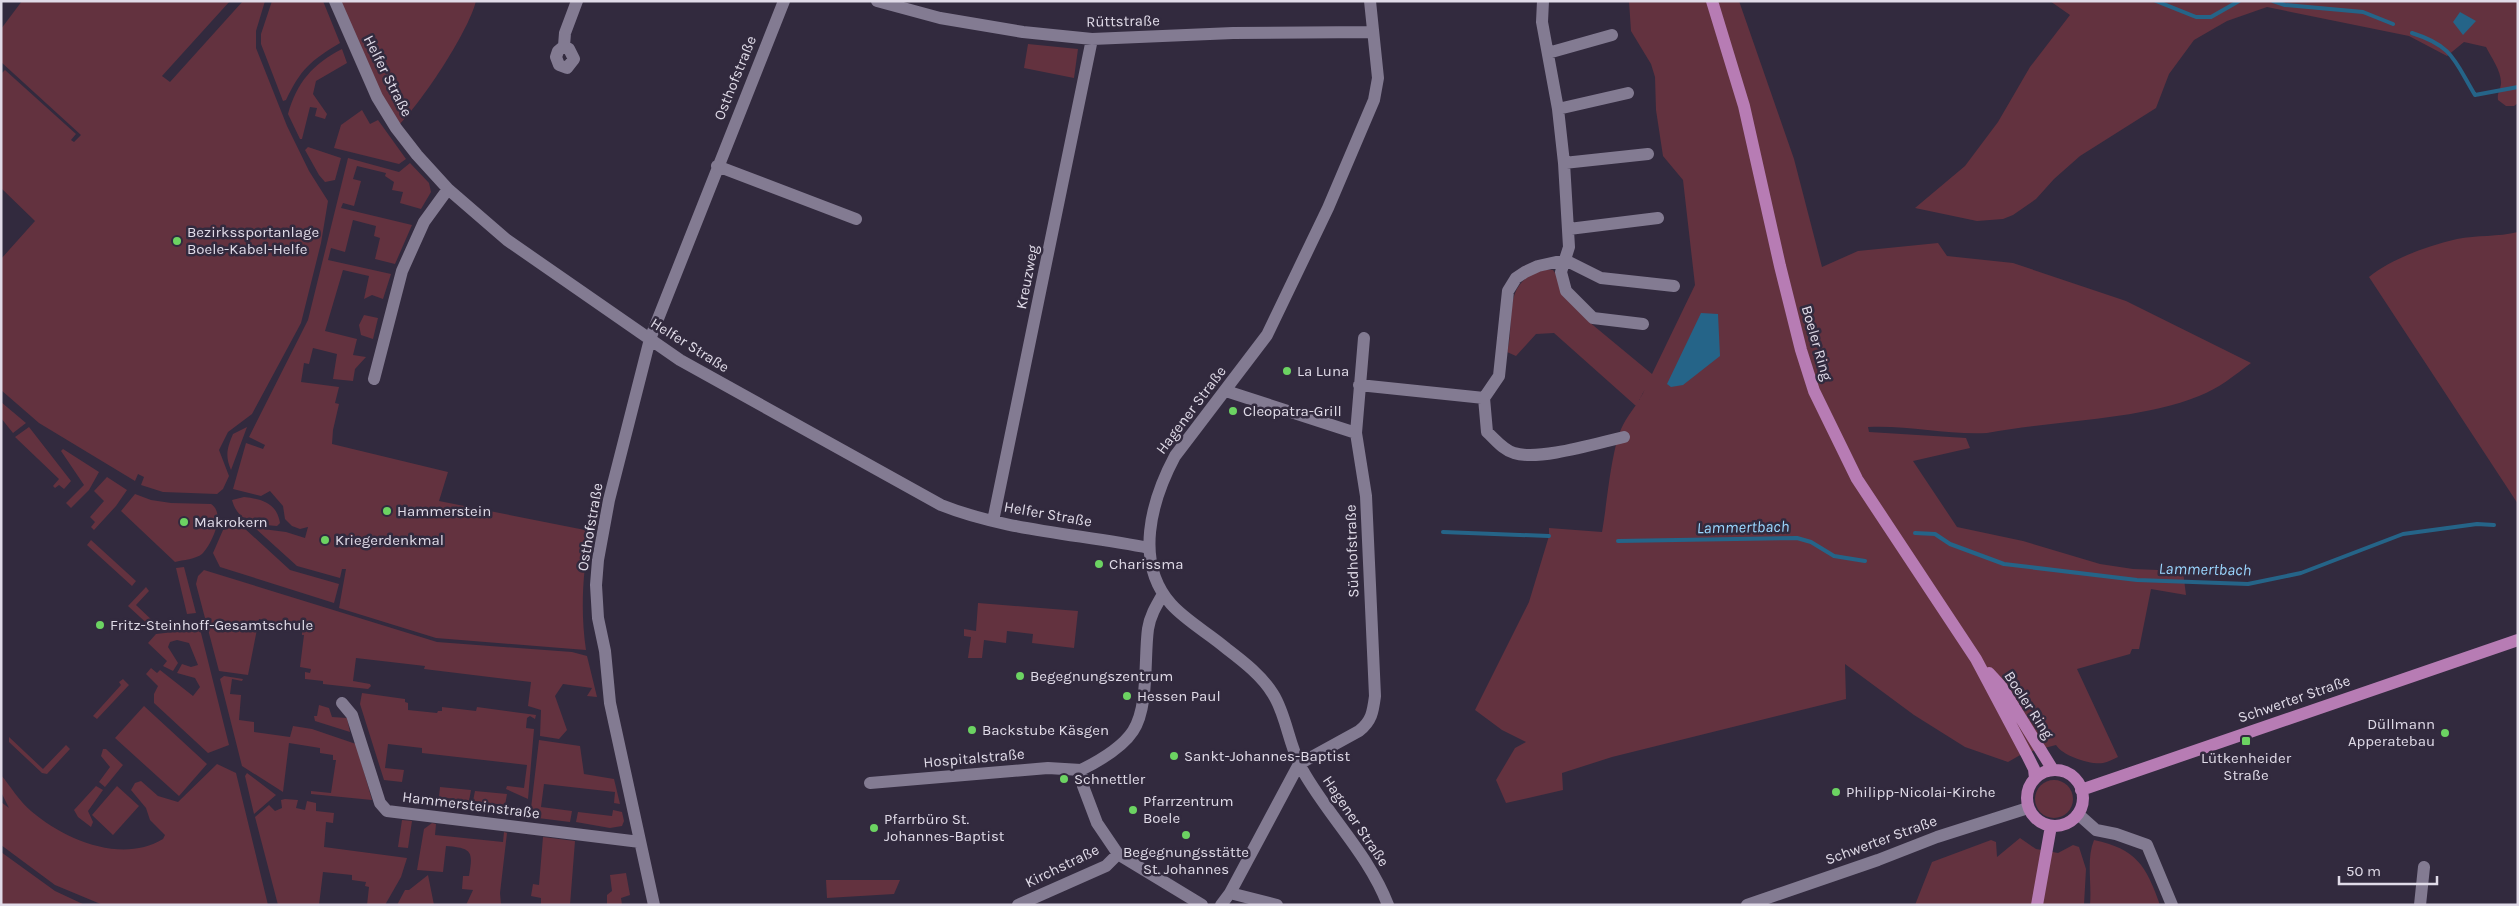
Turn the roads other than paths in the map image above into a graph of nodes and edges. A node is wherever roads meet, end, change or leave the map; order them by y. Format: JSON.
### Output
{"nodes":[{"id":1,"x":336,"y":1,"type":"edge"},
{"id":2,"x":577,"y":1,"type":"edge"},
{"id":3,"x":784,"y":1,"type":"edge"},
{"id":4,"x":877,"y":1,"type":"edge"},
{"id":5,"x":1370,"y":1,"type":"edge"},
{"id":6,"x":1543,"y":1,"type":"edge"},
{"id":7,"x":1712,"y":1,"type":"edge"},
{"id":8,"x":1373,"y":32,"type":"junction"},
{"id":9,"x":1612,"y":35,"type":"dead end"},
{"id":10,"x":1092,"y":39,"type":"junction"},
{"id":11,"x":564,"y":46,"type":"dead end"},
{"id":12,"x":1548,"y":53,"type":"junction"},
{"id":13,"x":1628,"y":93,"type":"dead end"},
{"id":14,"x":1558,"y":109,"type":"junction"},
{"id":15,"x":1648,"y":154,"type":"dead end"},
{"id":16,"x":1564,"y":164,"type":"junction"},
{"id":17,"x":717,"y":166,"type":"junction"},
{"id":18,"x":448,"y":190,"type":"junction"},
{"id":19,"x":1658,"y":218,"type":"dead end"},
{"id":20,"x":856,"y":219,"type":"dead end"},
{"id":21,"x":1569,"y":229,"type":"junction"},
{"id":22,"x":1565,"y":260,"type":"junction"},
{"id":23,"x":1674,"y":286,"type":"dead end"},
{"id":24,"x":1643,"y":324,"type":"dead end"},
{"id":25,"x":1364,"y":338,"type":"dead end"},
{"id":26,"x":650,"y":339,"type":"junction"},
{"id":27,"x":374,"y":379,"type":"dead end"},
{"id":28,"x":1359,"y":385,"type":"junction"},
{"id":29,"x":1226,"y":391,"type":"junction"},
{"id":30,"x":1484,"y":398,"type":"junction"},
{"id":31,"x":1356,"y":433,"type":"junction"},
{"id":32,"x":1624,"y":437,"type":"dead end"},
{"id":33,"x":993,"y":521,"type":"junction"},
{"id":34,"x":1149,"y":548,"type":"junction"},
{"id":35,"x":1163,"y":594,"type":"junction"},
{"id":36,"x":2518,"y":640,"type":"edge"},
{"id":37,"x":1976,"y":658,"type":"junction"},
{"id":38,"x":342,"y":704,"type":"dead end"},
{"id":39,"x":1299,"y":764,"type":"junction"},
{"id":40,"x":1081,"y":770,"type":"junction"},
{"id":41,"x":2053,"y":770,"type":"junction"},
{"id":42,"x":2035,"y":778,"type":"junction"},
{"id":43,"x":870,"y":783,"type":"dead end"},
{"id":44,"x":2081,"y":790,"type":"junction"},
{"id":45,"x":2028,"y":808,"type":"junction"},
{"id":46,"x":2078,"y":814,"type":"junction"},
{"id":47,"x":2051,"y":826,"type":"junction"},
{"id":48,"x":640,"y":842,"type":"junction"},
{"id":49,"x":1118,"y":854,"type":"junction"},
{"id":50,"x":2424,"y":867,"type":"dead end"},
{"id":51,"x":1230,"y":894,"type":"junction"},
{"id":52,"x":654,"y":905,"type":"edge"},
{"id":53,"x":1018,"y":905,"type":"edge"},
{"id":54,"x":1202,"y":905,"type":"edge"},
{"id":55,"x":1221,"y":905,"type":"edge"},
{"id":56,"x":1277,"y":905,"type":"edge"},
{"id":57,"x":1388,"y":905,"type":"edge"},
{"id":58,"x":1747,"y":905,"type":"edge"},
{"id":59,"x":2037,"y":905,"type":"edge"},
{"id":60,"x":2172,"y":905,"type":"edge"},
{"id":61,"x":2420,"y":905,"type":"edge"}],
"edges":[{"from":1,"to":18,"type":"street","name":"Helfer Straße"},
{"from":2,"to":11,"type":"street"},
{"from":3,"to":17,"type":"street","name":"Osthofstraße"},
{"from":4,"to":10,"type":"street","name":"Rüttstraße"},
{"from":5,"to":8,"type":"street","name":"Hagener Straße"},
{"from":6,"to":12,"type":"street"},
{"from":7,"to":37,"type":"main road","name":"Boeler Ring"},
{"from":8,"to":10,"type":"street","name":"Rüttstraße"},
{"from":8,"to":29,"type":"street","name":"Hagener Straße"},
{"from":9,"to":12,"type":"street"},
{"from":10,"to":33,"type":"street","name":"Kreuzweg"},
{"from":12,"to":14,"type":"street"},
{"from":13,"to":14,"type":"street"},
{"from":14,"to":16,"type":"street"},
{"from":15,"to":16,"type":"street"},
{"from":16,"to":21,"type":"street"},
{"from":17,"to":20,"type":"street"},
{"from":17,"to":26,"type":"street","name":"Osthofstraße"},
{"from":18,"to":26,"type":"street","name":"Helfer Straße"},
{"from":18,"to":27,"type":"street"},
{"from":19,"to":21,"type":"street"},
{"from":21,"to":22,"type":"street"},
{"from":22,"to":23,"type":"street"},
{"from":22,"to":24,"type":"street"},
{"from":22,"to":30,"type":"street"},
{"from":25,"to":28,"type":"street","name":"Südhofstraße"},
{"from":26,"to":33,"type":"street","name":"Helfer Straße"},
{"from":26,"to":48,"type":"street","name":"Osthofstraße"},
{"from":28,"to":30,"type":"street"},
{"from":28,"to":31,"type":"street","name":"Südhofstraße"},
{"from":29,"to":31,"type":"street"},
{"from":29,"to":34,"type":"street","name":"Hagener Straße"},
{"from":30,"to":32,"type":"street"},
{"from":31,"to":39,"type":"street","name":"Südhofstraße"},
{"from":33,"to":34,"type":"street","name":"Helfer Straße"},
{"from":34,"to":35,"type":"street","name":"Hagener Straße"},
{"from":35,"to":39,"type":"street","name":"Hagener Straße"},
{"from":35,"to":40,"type":"street"},
{"from":36,"to":44,"type":"main road","name":"Schwerter Straße"},
{"from":37,"to":41,"type":"main road","name":"Boeler Ring"},
{"from":37,"to":42,"type":"main road","name":"Boeler Ring"},
{"from":38,"to":48,"type":"street","name":"Hammersteinstraße"},
{"from":39,"to":51,"type":"street"},
{"from":39,"to":57,"type":"street","name":"Hagener Straße"},
{"from":40,"to":43,"type":"street","name":"Hospitalstraße"},
{"from":40,"to":49,"type":"street","name":"Kirchstraße"},
{"from":41,"to":42,"type":"main road"},
{"from":41,"to":44,"type":"main road"},
{"from":42,"to":45,"type":"main road"},
{"from":44,"to":46,"type":"main road"},
{"from":45,"to":47,"type":"main road"},
{"from":45,"to":58,"type":"street","name":"Schwerter Straße"},
{"from":46,"to":47,"type":"main road"},
{"from":46,"to":60,"type":"street"},
{"from":47,"to":59,"type":"main road"},
{"from":48,"to":52,"type":"street","name":"Osthofstraße"},
{"from":49,"to":53,"type":"street","name":"Kirchstraße"},
{"from":49,"to":54,"type":"street","name":"Kirchstraße"},
{"from":50,"to":61,"type":"street"},
{"from":51,"to":55,"type":"street"},
{"from":51,"to":56,"type":"street"}]}
